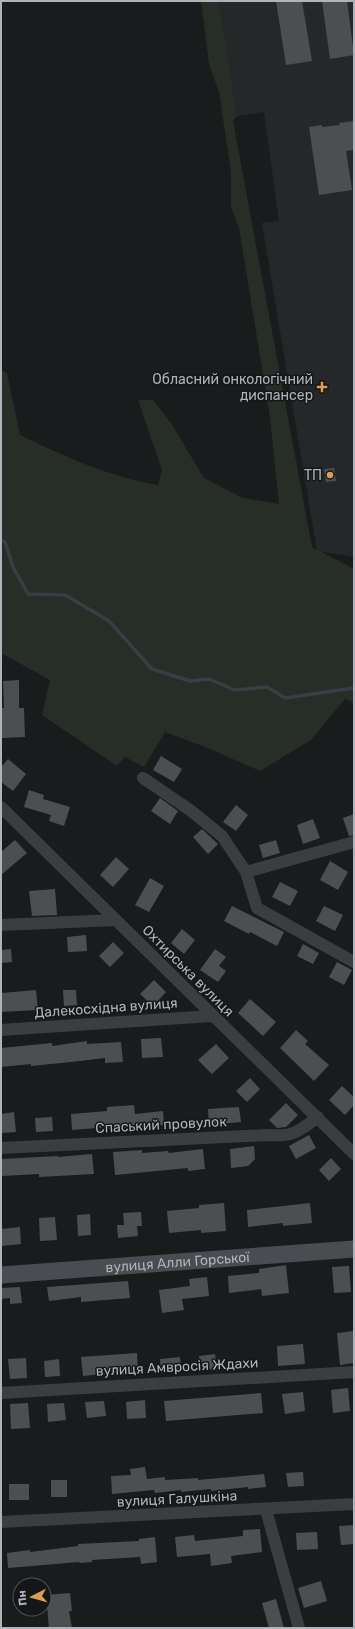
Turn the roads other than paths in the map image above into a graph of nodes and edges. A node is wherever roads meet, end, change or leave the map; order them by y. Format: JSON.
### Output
{"nodes":[{"id":1,"x":143,"y":778,"type":"dead end"},
{"id":2,"x":4,"y":813,"type":"edge"},
{"id":3,"x":354,"y":842,"type":"edge"},
{"id":4,"x":246,"y":872,"type":"junction"},
{"id":5,"x":115,"y":920,"type":"junction"},
{"id":6,"x":1,"y":926,"type":"edge"},
{"id":7,"x":354,"y":962,"type":"edge"},
{"id":8,"x":212,"y":1016,"type":"junction"},
{"id":9,"x":1,"y":1030,"type":"edge"},
{"id":10,"x":318,"y":1117,"type":"junction"},
{"id":11,"x":1,"y":1148,"type":"edge"},
{"id":12,"x":354,"y":1154,"type":"edge"},
{"id":13,"x":354,"y":1249,"type":"edge"},
{"id":14,"x":1,"y":1275,"type":"edge"},
{"id":15,"x":354,"y":1372,"type":"edge"},
{"id":16,"x":1,"y":1393,"type":"edge"},
{"id":17,"x":354,"y":1504,"type":"edge"},
{"id":18,"x":266,"y":1510,"type":"junction"},
{"id":19,"x":1,"y":1522,"type":"edge"},
{"id":20,"x":299,"y":1628,"type":"edge"}],
"edges":[{"from":1,"to":4,"type":"street"},
{"from":2,"to":5,"type":"street","name":"Охтирська вулиця"},
{"from":3,"to":4,"type":"street"},
{"from":4,"to":7,"type":"street"},
{"from":5,"to":6,"type":"street"},
{"from":5,"to":8,"type":"street","name":"Охтирська вулиця"},
{"from":8,"to":9,"type":"street","name":"Далекосхідна вулиця"},
{"from":8,"to":10,"type":"street","name":"Охтирська вулиця"},
{"from":10,"to":11,"type":"street","name":"Спаський провулок"},
{"from":10,"to":12,"type":"street","name":"Охтирська вулиця"},
{"from":13,"to":14,"type":"street","name":"вулиця Алли Горської"},
{"from":15,"to":16,"type":"street","name":"вулиця Амвросія Ждахи"},
{"from":17,"to":18,"type":"street","name":"вулиця Галушкіна"},
{"from":18,"to":19,"type":"street","name":"вулиця Галушкіна"},
{"from":18,"to":20,"type":"street"}]}
